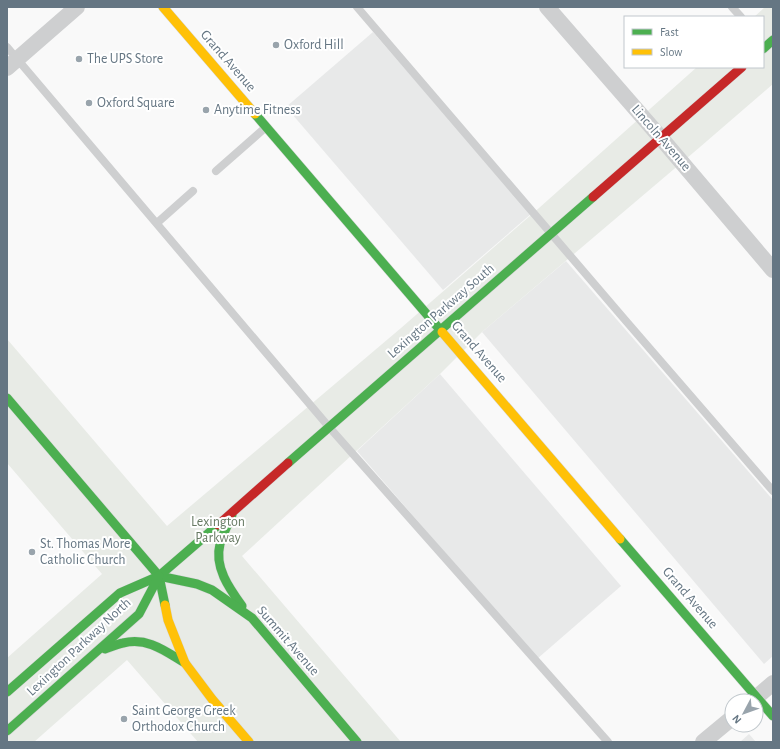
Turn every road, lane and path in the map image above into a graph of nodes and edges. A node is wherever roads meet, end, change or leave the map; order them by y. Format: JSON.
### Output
{"nodes":[{"id":1,"x":77,"y":7,"type":"edge"},
{"id":2,"x":163,"y":7,"type":"edge"},
{"id":3,"x":357,"y":7,"type":"edge"},
{"id":4,"x":547,"y":7,"type":"edge"},
{"id":5,"x":732,"y":7,"type":"edge"},
{"id":6,"x":740,"y":16,"type":"edge"},
{"id":7,"x":766,"y":44,"type":"edge"},
{"id":8,"x":773,"y":54,"type":"edge"},
{"id":9,"x":10,"y":58,"type":"edge"},
{"id":10,"x":741,"y":68,"type":"edge"},
{"id":11,"x":266,"y":127,"type":"junction"},
{"id":12,"x":661,"y":138,"type":"junction"},
{"id":13,"x":216,"y":171,"type":"dead end"},
{"id":14,"x":193,"y":191,"type":"dead end"},
{"id":15,"x":157,"y":223,"type":"junction"},
{"id":16,"x":551,"y":234,"type":"junction"},
{"id":17,"x":773,"y":270,"type":"edge"},
{"id":18,"x":441,"y":330,"type":"junction"},
{"id":19,"x":7,"y":398,"type":"edge"},
{"id":20,"x":330,"y":427,"type":"junction"},
{"id":21,"x":773,"y":491,"type":"edge"},
{"id":22,"x":233,"y":512,"type":"junction"},
{"id":23,"x":159,"y":576,"type":"junction"},
{"id":24,"x":252,"y":618,"type":"junction"},
{"id":25,"x":96,"y":653,"type":"junction"},
{"id":26,"x":185,"y":663,"type":"junction"},
{"id":27,"x":773,"y":683,"type":"edge"},
{"id":28,"x":7,"y":692,"type":"edge"},
{"id":29,"x":749,"y":693,"type":"edge"},
{"id":30,"x":761,"y":693,"type":"edge"},
{"id":31,"x":764,"y":708,"type":"edge"},
{"id":32,"x":773,"y":716,"type":"edge"},
{"id":33,"x":724,"y":725,"type":"edge"},
{"id":34,"x":7,"y":731,"type":"edge"},
{"id":35,"x":250,"y":742,"type":"edge"},
{"id":36,"x":357,"y":742,"type":"edge"},
{"id":37,"x":608,"y":742,"type":"edge"},
{"id":38,"x":703,"y":742,"type":"edge"}],
"edges":[{"from":1,"to":9,"type":"street"},
{"from":2,"to":11,"type":"main road","name":"Grand Avenue"},
{"from":3,"to":16,"type":"lane"},
{"from":4,"to":12,"type":"street","name":"Lincoln Avenue"},
{"from":5,"to":6,"type":"lane"},
{"from":7,"to":8,"type":"lane"},
{"from":9,"to":15,"type":"lane"},
{"from":10,"to":12,"type":"main road","name":"Lexington Parkway South"},
{"from":11,"to":13,"type":"lane"},
{"from":11,"to":18,"type":"main road","name":"Grand Avenue"},
{"from":12,"to":16,"type":"main road","name":"Lexington Parkway South"},
{"from":12,"to":17,"type":"street","name":"Lincoln Avenue"},
{"from":14,"to":15,"type":"lane"},
{"from":15,"to":20,"type":"lane"},
{"from":16,"to":18,"type":"main road","name":"Lexington Parkway South"},
{"from":16,"to":21,"type":"lane"},
{"from":18,"to":20,"type":"main road","name":"Lexington Parkway South"},
{"from":18,"to":29,"type":"main road","name":"Grand Avenue"},
{"from":19,"to":23,"type":"main road"},
{"from":20,"to":22,"type":"main road","name":"Lexington Parkway South"},
{"from":20,"to":37,"type":"lane"},
{"from":22,"to":23,"type":"main road","name":"Lexington Parkway South"},
{"from":22,"to":24,"type":"main road"},
{"from":23,"to":24,"type":"main road","name":"Summit Avenue"},
{"from":23,"to":25,"type":"main road","name":"Lexington Parkway North"},
{"from":23,"to":26,"type":"main road"},
{"from":23,"to":28,"type":"main road","name":"Lexington Parkway North"},
{"from":24,"to":36,"type":"main road","name":"Summit Avenue"},
{"from":25,"to":26,"type":"main road"},
{"from":25,"to":34,"type":"main road","name":"Lexington Parkway North"},
{"from":26,"to":35,"type":"main road"},
{"from":27,"to":30,"type":"street"},
{"from":31,"to":32,"type":"main road","name":"Grand Avenue"},
{"from":33,"to":38,"type":"street"}]}
